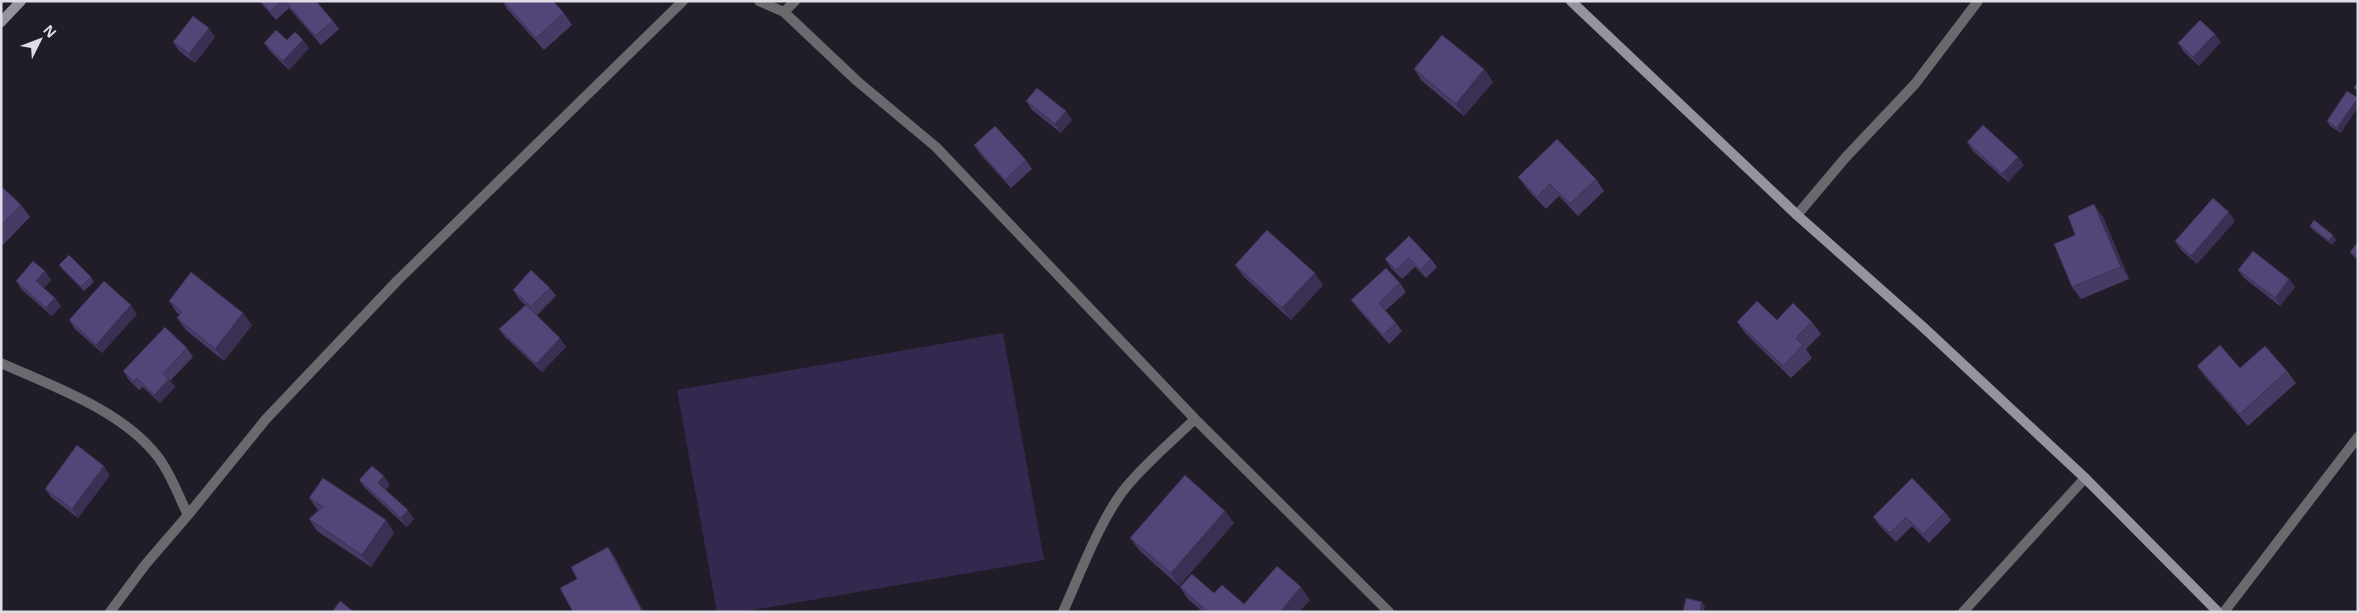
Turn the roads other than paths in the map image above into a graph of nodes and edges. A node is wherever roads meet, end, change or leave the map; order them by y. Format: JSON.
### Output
{"nodes":[{"id":1,"x":21,"y":1,"type":"edge"},
{"id":2,"x":683,"y":1,"type":"edge"},
{"id":3,"x":760,"y":1,"type":"edge"},
{"id":4,"x":795,"y":1,"type":"edge"},
{"id":5,"x":1571,"y":1,"type":"edge"},
{"id":6,"x":1978,"y":1,"type":"edge"},
{"id":7,"x":784,"y":12,"type":"junction"},
{"id":8,"x":1,"y":22,"type":"edge"},
{"id":9,"x":1797,"y":215,"type":"junction"},
{"id":10,"x":1,"y":363,"type":"edge"},
{"id":11,"x":1195,"y":419,"type":"junction"},
{"id":12,"x":2358,"y":436,"type":"edge"},
{"id":13,"x":2085,"y":478,"type":"junction"},
{"id":14,"x":188,"y":515,"type":"junction"},
{"id":15,"x":110,"y":612,"type":"edge"},
{"id":16,"x":1063,"y":612,"type":"edge"},
{"id":17,"x":1389,"y":612,"type":"edge"},
{"id":18,"x":1963,"y":612,"type":"edge"},
{"id":19,"x":2218,"y":612,"type":"edge"},
{"id":20,"x":2224,"y":612,"type":"edge"}],
"edges":[{"from":1,"to":8,"type":"street"},
{"from":2,"to":14,"type":"street"},
{"from":3,"to":7,"type":"street"},
{"from":4,"to":7,"type":"street"},
{"from":5,"to":9,"type":"street"},
{"from":6,"to":9,"type":"street"},
{"from":7,"to":11,"type":"street"},
{"from":9,"to":13,"type":"street"},
{"from":10,"to":14,"type":"street"},
{"from":11,"to":16,"type":"street"},
{"from":11,"to":17,"type":"street"},
{"from":12,"to":20,"type":"street"},
{"from":13,"to":18,"type":"street"},
{"from":13,"to":19,"type":"street"},
{"from":14,"to":15,"type":"street"}]}
